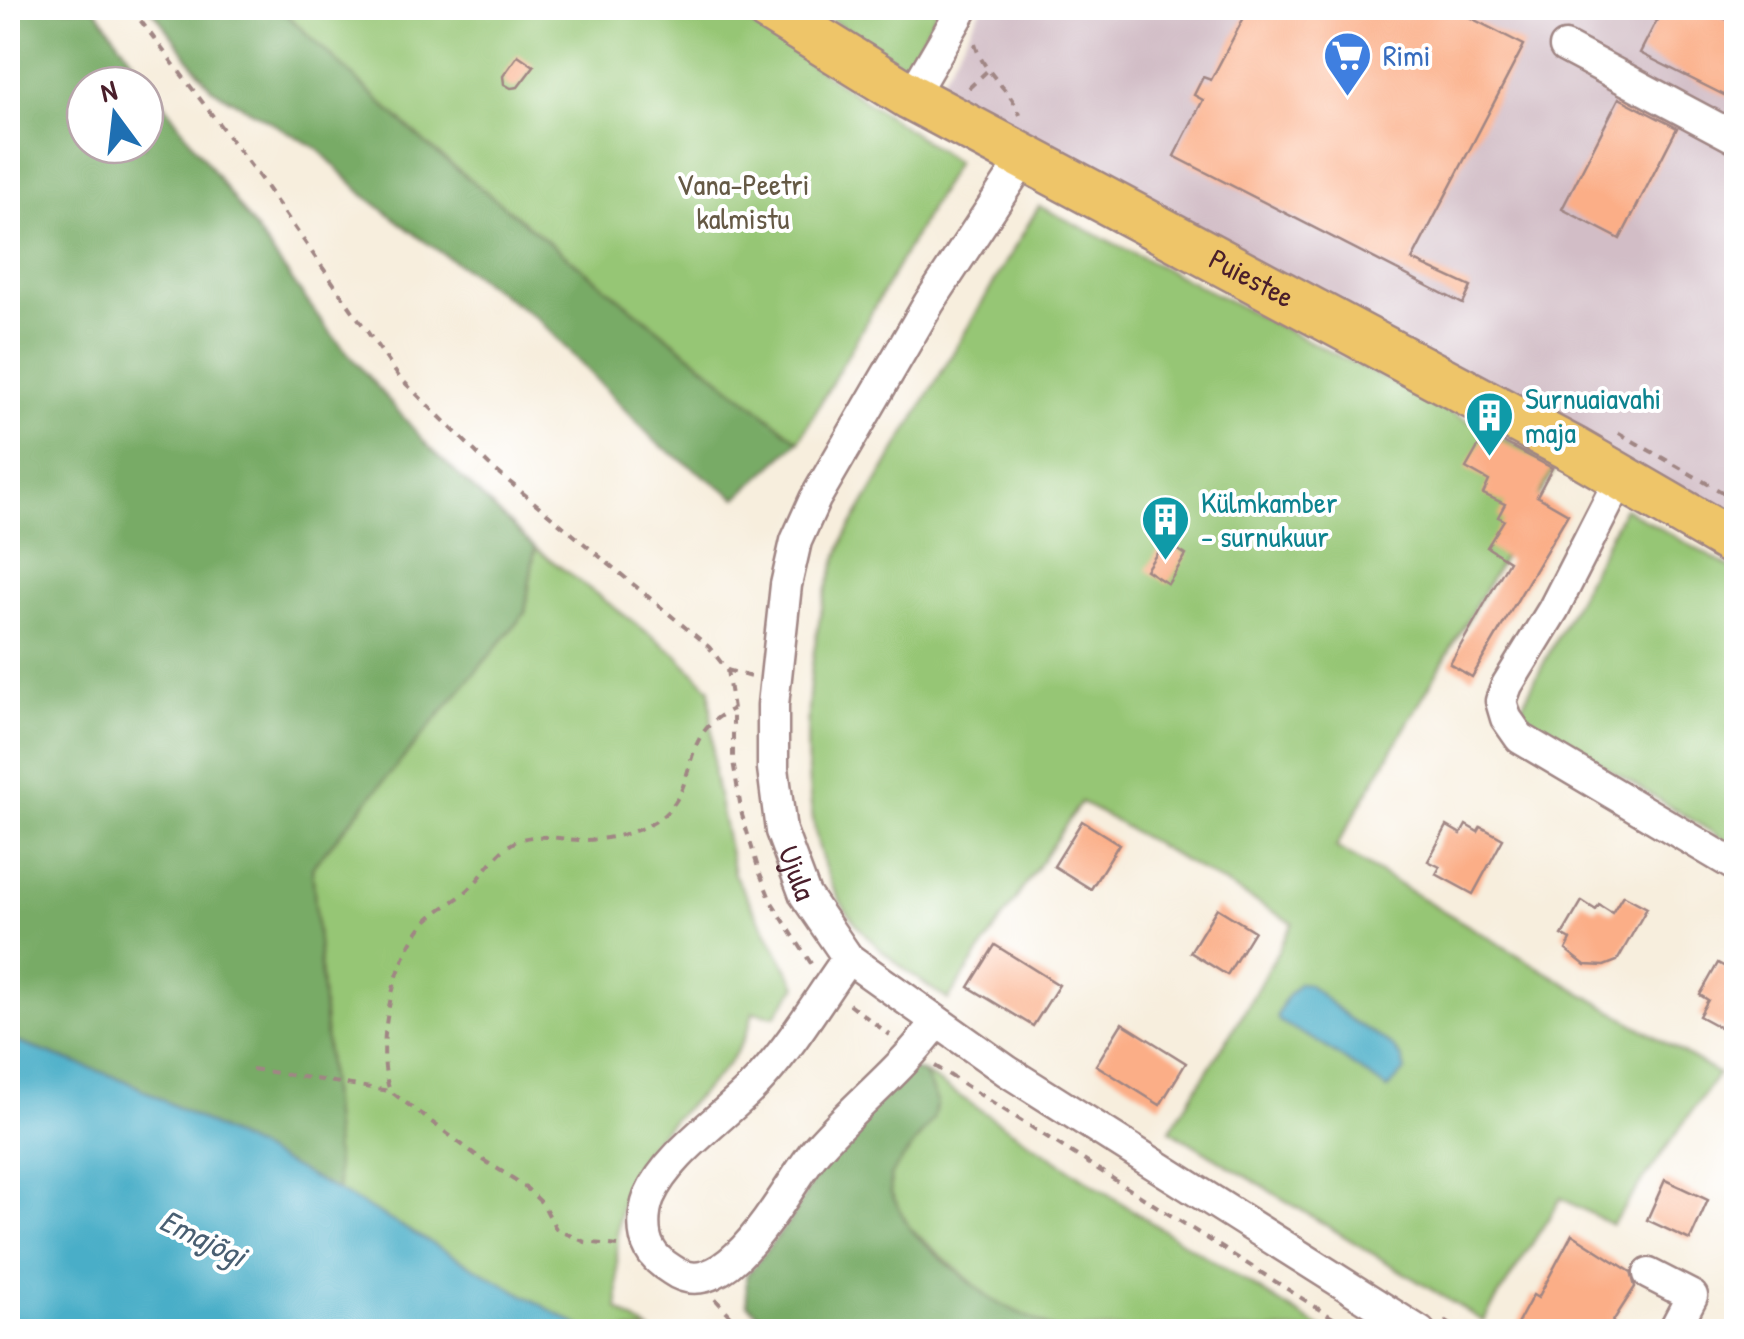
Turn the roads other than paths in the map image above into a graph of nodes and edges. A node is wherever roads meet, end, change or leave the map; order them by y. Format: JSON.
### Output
{"nodes":[{"id":1,"x":768,"y":8,"type":"edge"},
{"id":2,"x":968,"y":20,"type":"edge"},
{"id":3,"x":1565,"y":48,"type":"dead end"},
{"id":4,"x":912,"y":96,"type":"junction"},
{"id":5,"x":1023,"y":138,"type":"junction"},
{"id":6,"x":1736,"y":138,"type":"edge"},
{"id":7,"x":1620,"y":455,"type":"junction"},
{"id":8,"x":1736,"y":544,"type":"edge"},
{"id":9,"x":1736,"y":866,"type":"edge"},
{"id":10,"x":848,"y":958,"type":"junction"},
{"id":11,"x":936,"y":1023,"type":"junction"},
{"id":12,"x":1649,"y":1274,"type":"dead end"},
{"id":13,"x":1420,"y":1332,"type":"edge"},
{"id":14,"x":1673,"y":1332,"type":"edge"}],
"edges":[{"from":1,"to":4,"type":"highway","name":"Puiestee"},
{"from":2,"to":4,"type":"street"},
{"from":3,"to":6,"type":"street"},
{"from":4,"to":5,"type":"highway","name":"Puiestee"},
{"from":5,"to":7,"type":"highway","name":"Puiestee"},
{"from":5,"to":10,"type":"street","name":"Ujula"},
{"from":7,"to":8,"type":"highway","name":"Puiestee"},
{"from":7,"to":9,"type":"street"},
{"from":10,"to":11,"type":"street","name":"Ujula"},
{"from":10,"to":11,"type":"street"},
{"from":11,"to":13,"type":"street","name":"Ujula"},
{"from":12,"to":14,"type":"street"}]}
